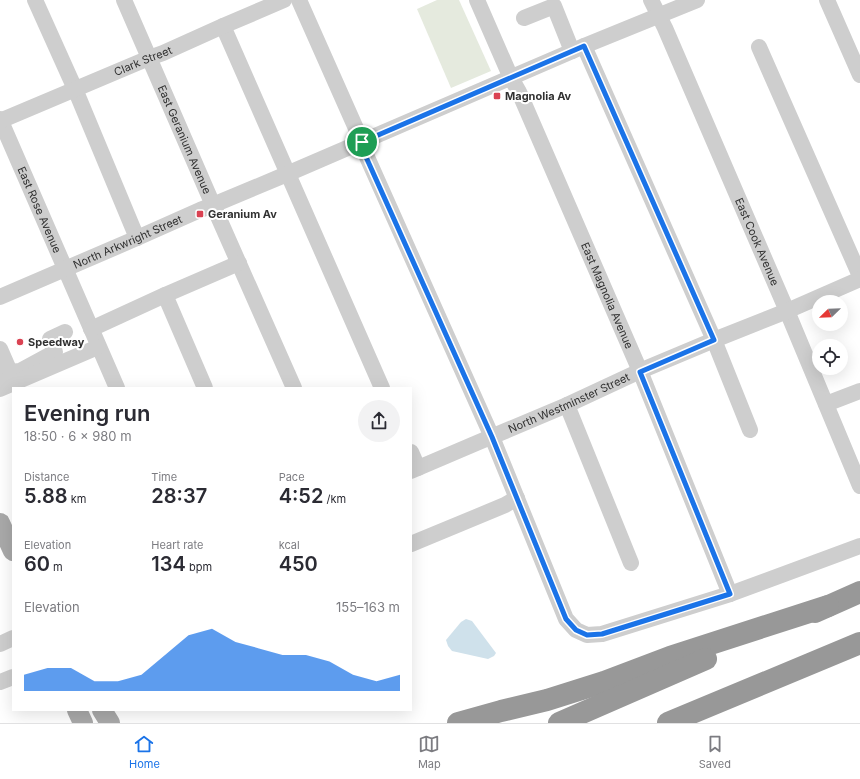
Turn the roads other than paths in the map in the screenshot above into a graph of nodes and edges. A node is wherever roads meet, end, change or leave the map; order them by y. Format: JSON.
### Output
{"nodes":[{"id":1,"x":35,"y":0,"type":"edge"},
{"id":2,"x":124,"y":0,"type":"edge"},
{"id":3,"x":284,"y":0,"type":"edge"},
{"id":4,"x":299,"y":0,"type":"edge"},
{"id":5,"x":477,"y":0,"type":"edge"},
{"id":6,"x":650,"y":0,"type":"edge"},
{"id":7,"x":697,"y":0,"type":"edge"},
{"id":8,"x":827,"y":0,"type":"edge"},
{"id":9,"x":658,"y":16,"type":"junction"},
{"id":10,"x":524,"y":18,"type":"dead end"},
{"id":11,"x":223,"y":26,"type":"junction"},
{"id":12,"x":759,"y":47,"type":"dead end"},
{"id":13,"x":578,"y":48,"type":"junction"},
{"id":14,"x":149,"y":58,"type":"junction"},
{"id":15,"x":860,"y":75,"type":"edge"},
{"id":16,"x":511,"y":78,"type":"junction"},
{"id":17,"x":75,"y":89,"type":"junction"},
{"id":18,"x":0,"y":120,"type":"edge"},
{"id":19,"x":362,"y":142,"type":"junction"},
{"id":20,"x":288,"y":174,"type":"junction"},
{"id":21,"x":213,"y":205,"type":"junction"},
{"id":22,"x":137,"y":238,"type":"junction"},
{"id":23,"x":238,"y":263,"type":"junction"},
{"id":24,"x":65,"y":269,"type":"junction"},
{"id":25,"x":860,"y":276,"type":"edge"},
{"id":26,"x":860,"y":279,"type":"edge"},
{"id":27,"x":165,"y":295,"type":"junction"},
{"id":28,"x":0,"y":297,"type":"edge"},
{"id":29,"x":788,"y":311,"type":"junction"},
{"id":30,"x":91,"y":329,"type":"junction"},
{"id":31,"x":65,"y":332,"type":"dead end"},
{"id":32,"x":714,"y":340,"type":"junction"},
{"id":33,"x":98,"y":347,"type":"junction"},
{"id":34,"x":1,"y":354,"type":"edge"},
{"id":35,"x":640,"y":372,"type":"junction"},
{"id":36,"x":5,"y":374,"type":"edge"},
{"id":37,"x":28,"y":383,"type":"edge"},
{"id":38,"x":117,"y":387,"type":"edge"},
{"id":39,"x":205,"y":387,"type":"edge"},
{"id":40,"x":294,"y":387,"type":"edge"},
{"id":41,"x":382,"y":387,"type":"edge"},
{"id":42,"x":0,"y":389,"type":"edge"},
{"id":43,"x":860,"y":391,"type":"edge"},
{"id":44,"x":826,"y":404,"type":"junction"},
{"id":45,"x":567,"y":405,"type":"junction"},
{"id":46,"x":750,"y":430,"type":"dead end"},
{"id":47,"x":492,"y":437,"type":"junction"},
{"id":48,"x":412,"y":456,"type":"edge"},
{"id":49,"x":415,"y":470,"type":"edge"},
{"id":50,"x":860,"y":486,"type":"edge"},
{"id":51,"x":517,"y":498,"type":"junction"},
{"id":52,"x":0,"y":522,"type":"edge"},
{"id":53,"x":412,"y":544,"type":"edge"},
{"id":54,"x":860,"y":546,"type":"edge"},
{"id":55,"x":12,"y":549,"type":"edge"},
{"id":56,"x":631,"y":563,"type":"dead end"},
{"id":57,"x":860,"y":592,"type":"edge"},
{"id":58,"x":730,"y":594,"type":"junction"},
{"id":59,"x":828,"y":606,"type":"junction"},
{"id":60,"x":12,"y":638,"type":"edge"},
{"id":61,"x":860,"y":643,"type":"edge"},
{"id":62,"x":0,"y":644,"type":"edge"},
{"id":63,"x":12,"y":677,"type":"edge"},
{"id":64,"x":779,"y":677,"type":"junction"},
{"id":65,"x":0,"y":682,"type":"edge"},
{"id":66,"x":77,"y":711,"type":"edge"},
{"id":67,"x":103,"y":711,"type":"edge"},
{"id":68,"x":83,"y":723,"type":"edge"},
{"id":69,"x":110,"y":723,"type":"edge"},
{"id":70,"x":458,"y":723,"type":"edge"},
{"id":71,"x":559,"y":723,"type":"edge"},
{"id":72,"x":668,"y":723,"type":"edge"},
{"id":73,"x":701,"y":723,"type":"edge"}],
"edges":[{"from":1,"to":17,"type":"street"},
{"from":2,"to":14,"type":"street","name":"East Geranium Avenue"},
{"from":3,"to":11,"type":"street","name":"Clark Street"},
{"from":4,"to":19,"type":"street"},
{"from":5,"to":16,"type":"street","name":"East Magnolia Avenue"},
{"from":6,"to":9,"type":"street","name":"East Cook Avenue"},
{"from":7,"to":9,"type":"street","name":"North Arkwright Street"},
{"from":8,"to":15,"type":"street"},
{"from":9,"to":13,"type":"street","name":"North Arkwright Street"},
{"from":9,"to":29,"type":"street","name":"East Cook Avenue"},
{"from":10,"to":13,"type":"street"},
{"from":11,"to":14,"type":"street","name":"Clark Street"},
{"from":11,"to":20,"type":"street"},
{"from":12,"to":25,"type":"street"},
{"from":13,"to":16,"type":"street","name":"North Arkwright Street"},
{"from":13,"to":32,"type":"street"},
{"from":14,"to":17,"type":"street","name":"Clark Street"},
{"from":14,"to":21,"type":"street","name":"East Geranium Avenue"},
{"from":16,"to":19,"type":"street","name":"North Arkwright Street"},
{"from":16,"to":35,"type":"street","name":"East Magnolia Avenue"},
{"from":17,"to":18,"type":"street","name":"Clark Street"},
{"from":17,"to":22,"type":"street"},
{"from":18,"to":24,"type":"street","name":"East Rose Avenue"},
{"from":19,"to":20,"type":"street","name":"North Arkwright Street"},
{"from":19,"to":47,"type":"street"},
{"from":20,"to":21,"type":"street","name":"North Arkwright Street"},
{"from":20,"to":41,"type":"street"},
{"from":21,"to":22,"type":"street","name":"North Arkwright Street"},
{"from":21,"to":23,"type":"street","name":"East Geranium Avenue"},
{"from":22,"to":24,"type":"street","name":"North Arkwright Street"},
{"from":23,"to":27,"type":"street"},
{"from":23,"to":40,"type":"street","name":"East Geranium Avenue"},
{"from":24,"to":28,"type":"street","name":"North Arkwright Street"},
{"from":24,"to":30,"type":"street","name":"East Rose Avenue"},
{"from":26,"to":29,"type":"street","name":"North Westminster Street"},
{"from":27,"to":30,"type":"street"},
{"from":27,"to":39,"type":"street"},
{"from":29,"to":32,"type":"street","name":"North Westminster Street"},
{"from":29,"to":44,"type":"street","name":"East Cook Avenue"},
{"from":30,"to":33,"type":"street","name":"East Rose Avenue"},
{"from":31,"to":36,"type":"street"},
{"from":32,"to":35,"type":"street","name":"North Westminster Street"},
{"from":32,"to":46,"type":"street"},
{"from":33,"to":37,"type":"street"},
{"from":33,"to":38,"type":"street","name":"East Rose Avenue"},
{"from":34,"to":36,"type":"street"},
{"from":35,"to":45,"type":"street","name":"North Westminster Street"},
{"from":35,"to":58,"type":"street","name":"East Magnolia Avenue"},
{"from":37,"to":42,"type":"street"},
{"from":43,"to":44,"type":"street"},
{"from":44,"to":50,"type":"street","name":"East Cook Avenue"},
{"from":45,"to":47,"type":"street","name":"North Westminster Street"},
{"from":45,"to":56,"type":"street"},
{"from":47,"to":49,"type":"street","name":"North Westminster Street"},
{"from":47,"to":51,"type":"street"},
{"from":48,"to":49,"type":"street"},
{"from":51,"to":53,"type":"street"},
{"from":51,"to":58,"type":"street"},
{"from":52,"to":55,"type":"main road"},
{"from":54,"to":58,"type":"street"},
{"from":57,"to":59,"type":"highway"},
{"from":59,"to":70,"type":"highway"},
{"from":59,"to":71,"type":"highway"},
{"from":60,"to":62,"type":"street"},
{"from":61,"to":64,"type":"highway"},
{"from":63,"to":65,"type":"street"},
{"from":64,"to":72,"type":"highway"},
{"from":64,"to":73,"type":"highway"},
{"from":66,"to":68,"type":"main road"},
{"from":67,"to":69,"type":"main road"}]}
